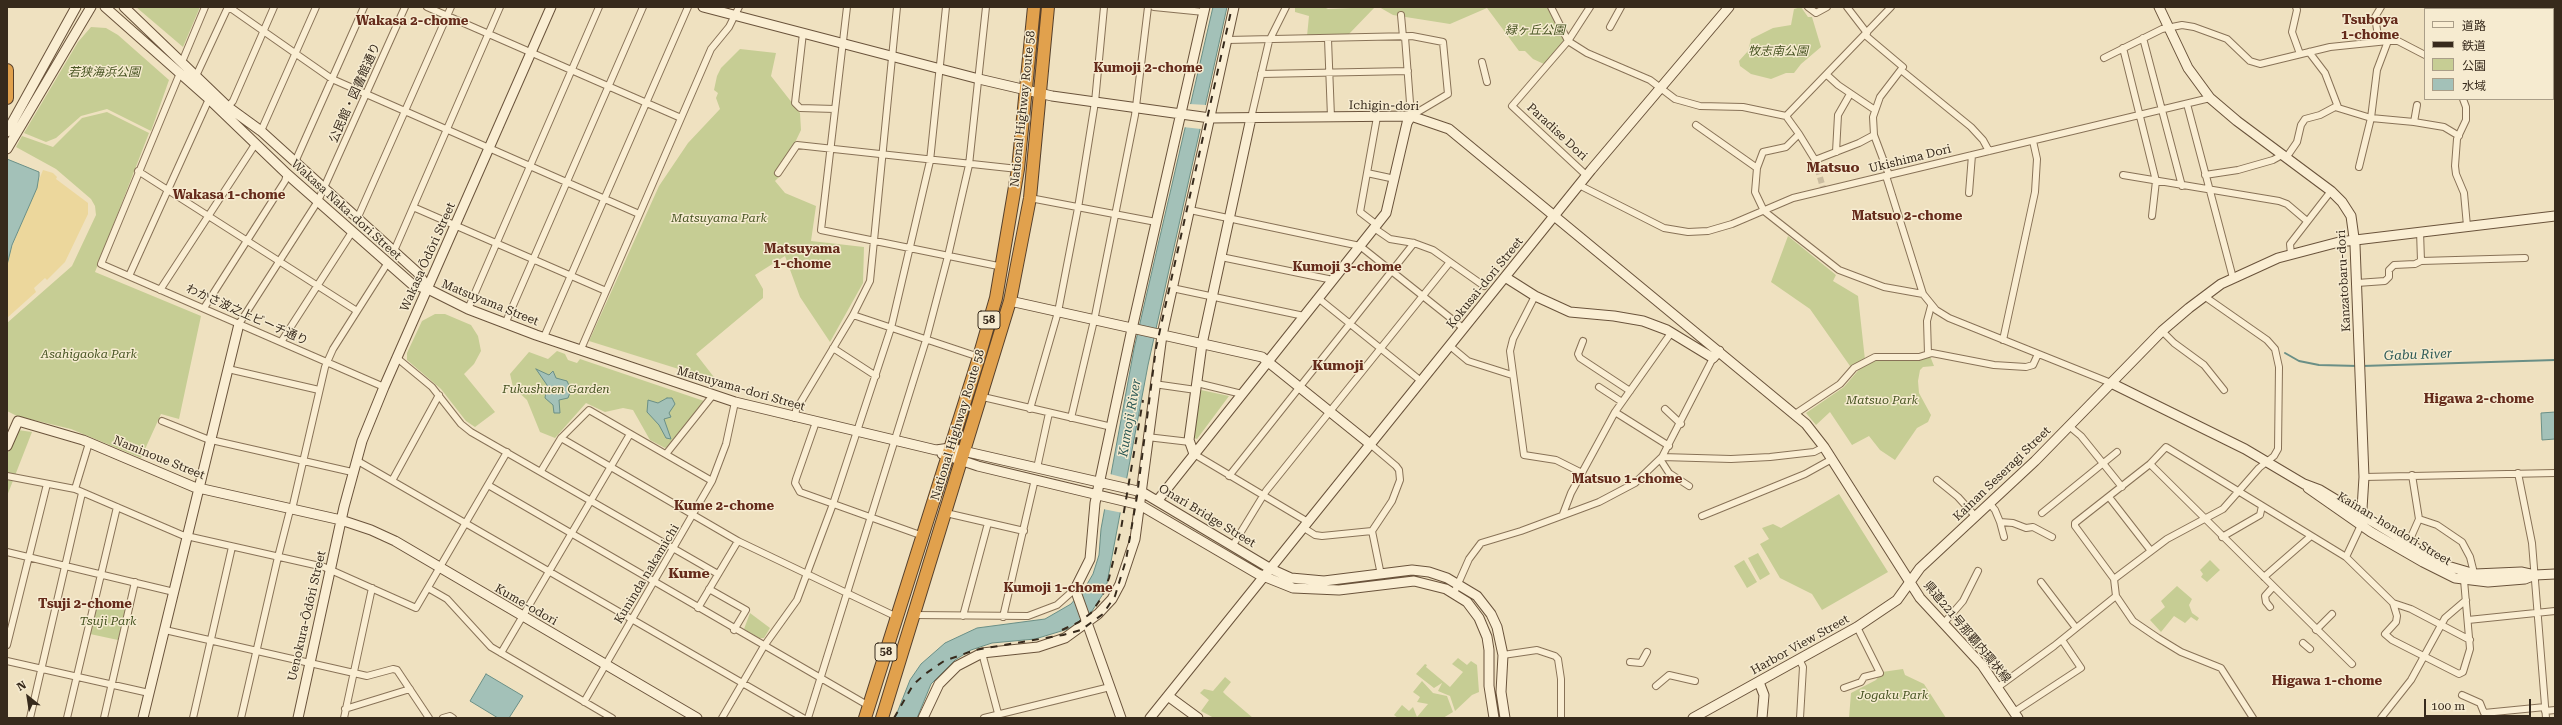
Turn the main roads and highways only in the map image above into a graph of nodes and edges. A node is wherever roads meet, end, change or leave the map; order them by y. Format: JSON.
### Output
{"nodes":[{"id":1,"x":1034,"y":7,"type":"edge"},
{"id":2,"x":1048,"y":7,"type":"edge"},
{"id":3,"x":2554,"y":7,"type":"edge"},
{"id":4,"x":2555,"y":17,"type":"edge"},
{"id":5,"x":7,"y":70,"type":"edge"},
{"id":6,"x":7,"y":98,"type":"edge"},
{"id":7,"x":867,"y":712,"type":"edge"},
{"id":8,"x":882,"y":718,"type":"edge"}],
"edges":[{"from":1,"to":7,"type":"highway","name":"National Highway Route 58","number":"58"},
{"from":2,"to":8,"type":"highway","name":"National Highway Route 58","number":"58"},
{"from":3,"to":4,"type":"highway"},
{"from":5,"to":6,"type":"highway"}]}
